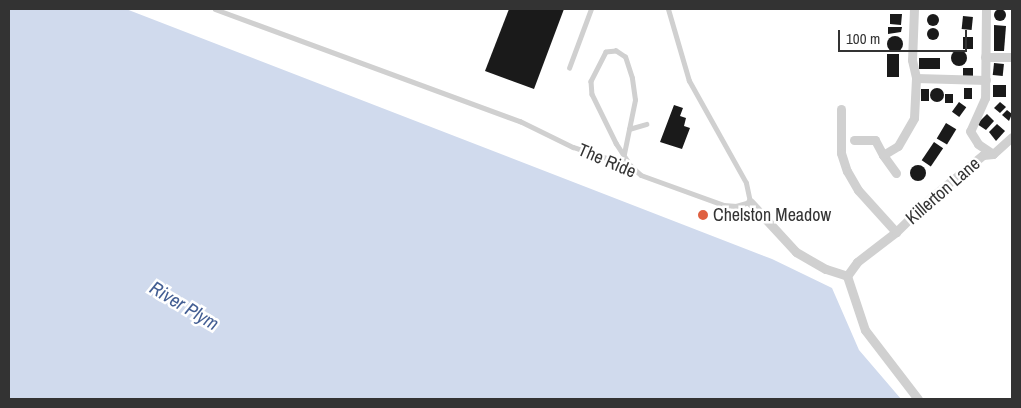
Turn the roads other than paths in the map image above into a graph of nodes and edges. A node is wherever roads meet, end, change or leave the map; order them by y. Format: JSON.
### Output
{"nodes":[{"id":1,"x":215,"y":9,"type":"edge"},
{"id":2,"x":591,"y":9,"type":"edge"},
{"id":3,"x":668,"y":9,"type":"edge"},
{"id":4,"x":914,"y":9,"type":"edge"},
{"id":5,"x":986,"y":9,"type":"edge"},
{"id":6,"x":985,"y":57,"type":"junction"},
{"id":7,"x":1012,"y":58,"type":"edge"},
{"id":8,"x":570,"y":68,"type":"dead end"},
{"id":9,"x":916,"y":78,"type":"junction"},
{"id":10,"x":986,"y":80,"type":"junction"},
{"id":11,"x":841,"y":109,"type":"dead end"},
{"id":12,"x":646,"y":124,"type":"dead end"},
{"id":13,"x":629,"y":129,"type":"junction"},
{"id":14,"x":1012,"y":137,"type":"edge"},
{"id":15,"x":854,"y":140,"type":"dead end"},
{"id":16,"x":624,"y":154,"type":"junction"},
{"id":17,"x":993,"y":154,"type":"junction"},
{"id":18,"x":883,"y":155,"type":"junction"},
{"id":19,"x":631,"y":166,"type":"junction"},
{"id":20,"x":896,"y":173,"type":"dead end"},
{"id":21,"x":750,"y":202,"type":"junction"},
{"id":22,"x":896,"y":232,"type":"junction"},
{"id":23,"x":847,"y":276,"type":"junction"},
{"id":24,"x":918,"y":399,"type":"edge"}],
"edges":[{"from":1,"to":19,"type":"lane","name":"The Ride"},
{"from":2,"to":8,"type":"lane"},
{"from":3,"to":21,"type":"lane"},
{"from":4,"to":9,"type":"street"},
{"from":5,"to":6,"type":"street","name":"Killerton Lane"},
{"from":6,"to":7,"type":"street"},
{"from":6,"to":10,"type":"street","name":"Killerton Lane"},
{"from":9,"to":10,"type":"street"},
{"from":9,"to":18,"type":"street"},
{"from":10,"to":17,"type":"street","name":"Killerton Lane"},
{"from":11,"to":22,"type":"street"},
{"from":12,"to":13,"type":"lane"},
{"from":13,"to":16,"type":"lane"},
{"from":13,"to":16,"type":"lane"},
{"from":14,"to":17,"type":"street","name":"Killerton Lane"},
{"from":15,"to":18,"type":"street"},
{"from":16,"to":19,"type":"lane"},
{"from":17,"to":22,"type":"street","name":"Killerton Lane"},
{"from":18,"to":20,"type":"street"},
{"from":19,"to":21,"type":"lane","name":"The Ride"},
{"from":21,"to":23,"type":"street"},
{"from":22,"to":23,"type":"street","name":"Killerton Lane"},
{"from":23,"to":24,"type":"street"}]}
